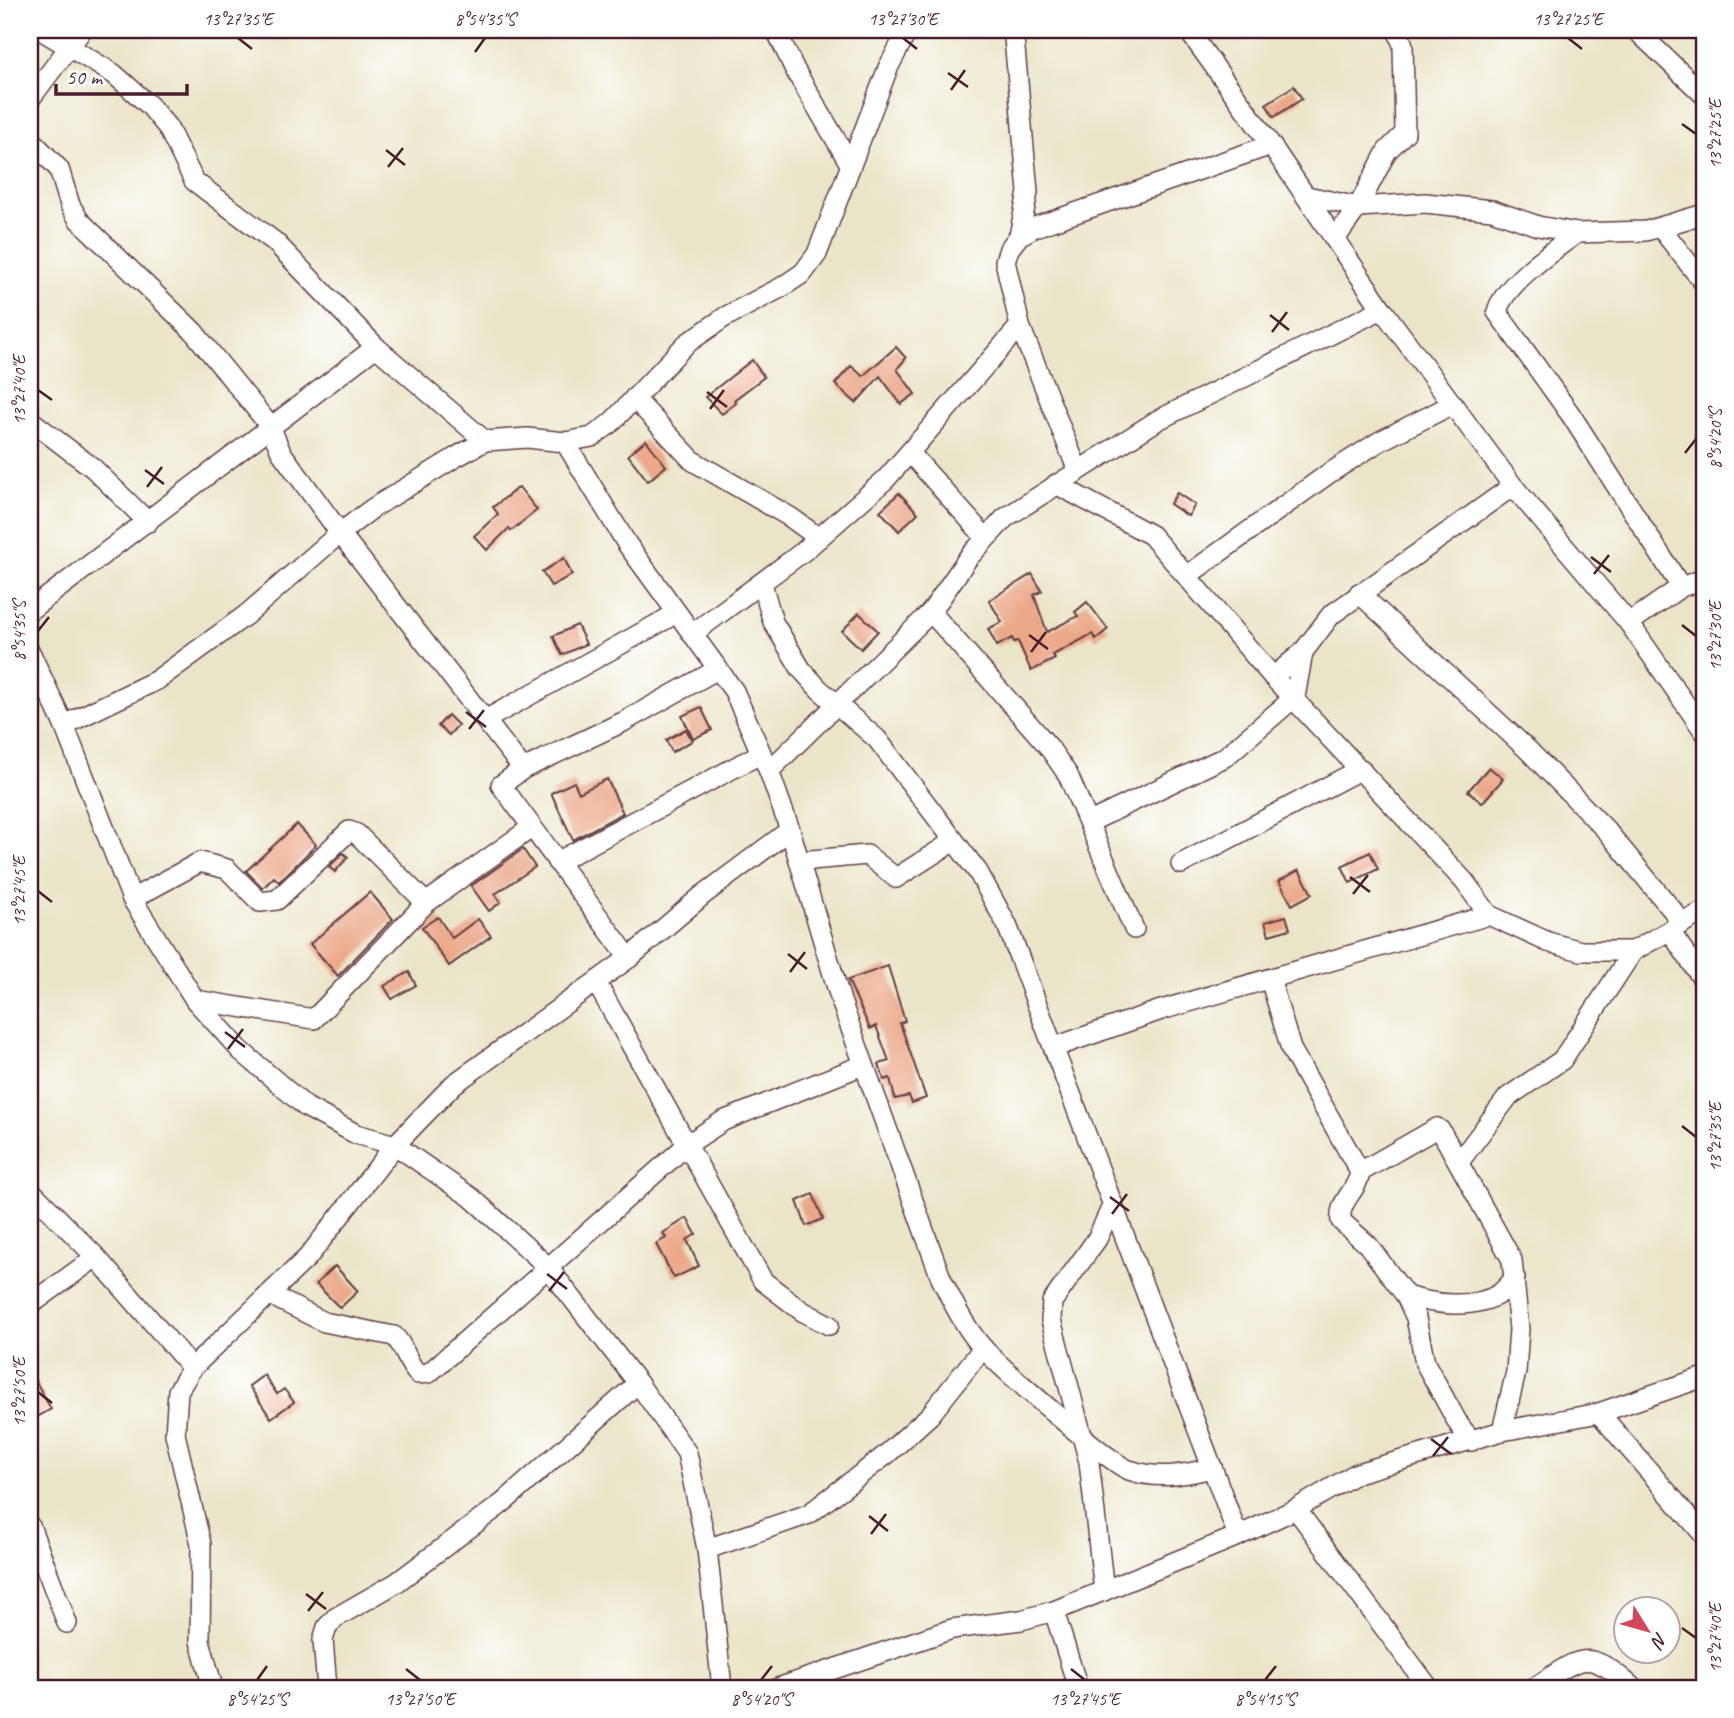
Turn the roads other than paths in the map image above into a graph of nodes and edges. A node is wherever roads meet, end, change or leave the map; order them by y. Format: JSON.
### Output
{"nodes":[{"id":1,"x":41,"y":30,"type":"edge"},
{"id":2,"x":82,"y":30,"type":"edge"},
{"id":3,"x":776,"y":30,"type":"edge"},
{"id":4,"x":908,"y":30,"type":"edge"},
{"id":5,"x":1188,"y":30,"type":"edge"},
{"id":6,"x":1397,"y":30,"type":"edge"},
{"id":7,"x":1636,"y":30,"type":"edge"},
{"id":8,"x":1014,"y":38,"type":"dead end"},
{"id":9,"x":68,"y":49,"type":"junction"},
{"id":10,"x":1704,"y":95,"type":"edge"},
{"id":11,"x":30,"y":99,"type":"edge"},
{"id":12,"x":30,"y":139,"type":"edge"},
{"id":13,"x":1271,"y":145,"type":"junction"},
{"id":14,"x":850,"y":164,"type":"junction"},
{"id":15,"x":1307,"y":196,"type":"junction"},
{"id":16,"x":1358,"y":207,"type":"junction"},
{"id":17,"x":1704,"y":214,"type":"edge"},
{"id":18,"x":1538,"y":226,"type":"junction"},
{"id":19,"x":1660,"y":227,"type":"junction"},
{"id":20,"x":1577,"y":233,"type":"junction"},
{"id":21,"x":1019,"y":236,"type":"junction"},
{"id":22,"x":1335,"y":239,"type":"junction"},
{"id":23,"x":1548,"y":254,"type":"junction"},
{"id":24,"x":1704,"y":282,"type":"edge"},
{"id":25,"x":1382,"y":309,"type":"junction"},
{"id":26,"x":1020,"y":326,"type":"junction"},
{"id":27,"x":376,"y":347,"type":"junction"},
{"id":28,"x":634,"y":398,"type":"junction"},
{"id":29,"x":30,"y":403,"type":"edge"},
{"id":30,"x":1453,"y":404,"type":"junction"},
{"id":31,"x":35,"y":424,"type":"edge"},
{"id":32,"x":270,"y":426,"type":"junction"},
{"id":33,"x":485,"y":441,"type":"junction"},
{"id":34,"x":565,"y":442,"type":"junction"},
{"id":35,"x":911,"y":453,"type":"junction"},
{"id":36,"x":1078,"y":471,"type":"junction"},
{"id":37,"x":1056,"y":484,"type":"junction"},
{"id":38,"x":1513,"y":486,"type":"junction"},
{"id":39,"x":148,"y":522,"type":"junction"},
{"id":40,"x":340,"y":533,"type":"junction"},
{"id":41,"x":985,"y":537,"type":"junction"},
{"id":42,"x":819,"y":538,"type":"junction"},
{"id":43,"x":1188,"y":575,"type":"junction"},
{"id":44,"x":1704,"y":579,"type":"edge"},
{"id":45,"x":762,"y":584,"type":"junction"},
{"id":46,"x":1681,"y":587,"type":"junction"},
{"id":47,"x":1359,"y":593,"type":"junction"},
{"id":48,"x":30,"y":610,"type":"edge"},
{"id":49,"x":931,"y":612,"type":"junction"},
{"id":50,"x":677,"y":613,"type":"junction"},
{"id":51,"x":1629,"y":623,"type":"junction"},
{"id":52,"x":692,"y":634,"type":"junction"},
{"id":53,"x":30,"y":652,"type":"edge"},
{"id":54,"x":1303,"y":652,"type":"junction"},
{"id":55,"x":718,"y":668,"type":"junction"},
{"id":56,"x":1273,"y":677,"type":"junction"},
{"id":57,"x":1295,"y":697,"type":"junction"},
{"id":58,"x":839,"y":706,"type":"junction"},
{"id":59,"x":487,"y":719,"type":"junction"},
{"id":60,"x":64,"y":725,"type":"junction"},
{"id":61,"x":1704,"y":731,"type":"edge"},
{"id":62,"x":764,"y":762,"type":"junction"},
{"id":63,"x":523,"y":769,"type":"junction"},
{"id":64,"x":1361,"y":769,"type":"junction"},
{"id":65,"x":1090,"y":822,"type":"junction"},
{"id":66,"x":531,"y":828,"type":"junction"},
{"id":67,"x":790,"y":830,"type":"junction"},
{"id":68,"x":954,"y":841,"type":"junction"},
{"id":69,"x":800,"y":861,"type":"junction"},
{"id":70,"x":557,"y":862,"type":"junction"},
{"id":71,"x":1181,"y":864,"type":"dead end"},
{"id":72,"x":132,"y":899,"type":"junction"},
{"id":73,"x":426,"y":903,"type":"junction"},
{"id":74,"x":1704,"y":911,"type":"edge"},
{"id":75,"x":1489,"y":915,"type":"junction"},
{"id":76,"x":1677,"y":927,"type":"junction"},
{"id":77,"x":1134,"y":929,"type":"dead end"},
{"id":78,"x":1633,"y":951,"type":"junction"},
{"id":79,"x":629,"y":958,"type":"junction"},
{"id":80,"x":1270,"y":979,"type":"junction"},
{"id":81,"x":1704,"y":981,"type":"edge"},
{"id":82,"x":596,"y":982,"type":"junction"},
{"id":83,"x":195,"y":1000,"type":"junction"},
{"id":84,"x":1055,"y":1047,"type":"junction"},
{"id":85,"x":863,"y":1065,"type":"junction"},
{"id":86,"x":688,"y":1144,"type":"junction"},
{"id":87,"x":395,"y":1145,"type":"junction"},
{"id":88,"x":1459,"y":1161,"type":"junction"},
{"id":89,"x":1360,"y":1172,"type":"junction"},
{"id":90,"x":30,"y":1190,"type":"edge"},
{"id":91,"x":1113,"y":1205,"type":"junction"},
{"id":92,"x":1097,"y":1239,"type":"junction"},
{"id":93,"x":1129,"y":1248,"type":"junction"},
{"id":94,"x":96,"y":1257,"type":"junction"},
{"id":95,"x":547,"y":1266,"type":"junction"},
{"id":96,"x":1515,"y":1278,"type":"junction"},
{"id":97,"x":270,"y":1295,"type":"junction"},
{"id":98,"x":1406,"y":1296,"type":"junction"},
{"id":99,"x":30,"y":1305,"type":"edge"},
{"id":100,"x":829,"y":1325,"type":"dead end"},
{"id":101,"x":983,"y":1348,"type":"junction"},
{"id":102,"x":192,"y":1368,"type":"junction"},
{"id":103,"x":1704,"y":1377,"type":"edge"},
{"id":104,"x":638,"y":1383,"type":"junction"},
{"id":105,"x":1599,"y":1413,"type":"junction"},
{"id":106,"x":1502,"y":1431,"type":"junction"},
{"id":107,"x":1079,"y":1432,"type":"junction"},
{"id":108,"x":1472,"y":1441,"type":"junction"},
{"id":109,"x":1212,"y":1468,"type":"junction"},
{"id":110,"x":1296,"y":1509,"type":"junction"},
{"id":111,"x":30,"y":1526,"type":"edge"},
{"id":112,"x":1704,"y":1535,"type":"edge"},
{"id":113,"x":1238,"y":1536,"type":"junction"},
{"id":114,"x":707,"y":1549,"type":"junction"},
{"id":115,"x":1104,"y":1591,"type":"junction"},
{"id":116,"x":1054,"y":1611,"type":"junction"},
{"id":117,"x":67,"y":1623,"type":"dead end"},
{"id":118,"x":211,"y":1687,"type":"edge"},
{"id":119,"x":327,"y":1688,"type":"edge"},
{"id":120,"x":722,"y":1688,"type":"edge"},
{"id":121,"x":778,"y":1688,"type":"edge"},
{"id":122,"x":1078,"y":1688,"type":"edge"},
{"id":123,"x":1429,"y":1688,"type":"edge"},
{"id":124,"x":1534,"y":1688,"type":"edge"},
{"id":125,"x":1633,"y":1688,"type":"edge"}],
"edges":[{"from":1,"to":9,"type":"street"},
{"from":2,"to":9,"type":"street"},
{"from":3,"to":14,"type":"street"},
{"from":4,"to":14,"type":"street"},
{"from":5,"to":13,"type":"street"},
{"from":6,"to":16,"type":"street"},
{"from":7,"to":10,"type":"street"},
{"from":8,"to":21,"type":"street"},
{"from":9,"to":11,"type":"street"},
{"from":9,"to":27,"type":"street"},
{"from":12,"to":32,"type":"street"},
{"from":13,"to":15,"type":"street"},
{"from":13,"to":21,"type":"street"},
{"from":14,"to":28,"type":"street"},
{"from":15,"to":16,"type":"street"},
{"from":15,"to":22,"type":"street"},
{"from":16,"to":18,"type":"street"},
{"from":16,"to":22,"type":"street"},
{"from":17,"to":19,"type":"street"},
{"from":18,"to":20,"type":"street"},
{"from":18,"to":23,"type":"street"},
{"from":19,"to":20,"type":"street"},
{"from":19,"to":24,"type":"street"},
{"from":20,"to":23,"type":"street"},
{"from":21,"to":26,"type":"street"},
{"from":22,"to":25,"type":"street"},
{"from":23,"to":46,"type":"street"},
{"from":25,"to":30,"type":"street"},
{"from":25,"to":36,"type":"street"},
{"from":26,"to":35,"type":"street"},
{"from":26,"to":36,"type":"street"},
{"from":27,"to":32,"type":"street"},
{"from":27,"to":33,"type":"street"},
{"from":28,"to":34,"type":"street"},
{"from":28,"to":42,"type":"street"},
{"from":29,"to":31,"type":"street"},
{"from":30,"to":38,"type":"street"},
{"from":30,"to":43,"type":"street"},
{"from":31,"to":39,"type":"street"},
{"from":32,"to":39,"type":"street"},
{"from":32,"to":40,"type":"street"},
{"from":33,"to":34,"type":"street"},
{"from":33,"to":40,"type":"street"},
{"from":34,"to":50,"type":"street"},
{"from":35,"to":41,"type":"street"},
{"from":35,"to":42,"type":"street"},
{"from":36,"to":37,"type":"street"},
{"from":37,"to":41,"type":"street"},
{"from":37,"to":43,"type":"street"},
{"from":38,"to":47,"type":"street"},
{"from":38,"to":51,"type":"street"},
{"from":39,"to":48,"type":"street"},
{"from":40,"to":59,"type":"street"},
{"from":40,"to":60,"type":"street"},
{"from":41,"to":49,"type":"street"},
{"from":42,"to":45,"type":"street"},
{"from":43,"to":56,"type":"street"},
{"from":44,"to":46,"type":"street"},
{"from":45,"to":52,"type":"street"},
{"from":45,"to":58,"type":"street"},
{"from":46,"to":51,"type":"street"},
{"from":47,"to":54,"type":"street"},
{"from":47,"to":76,"type":"street"},
{"from":49,"to":58,"type":"street"},
{"from":49,"to":65,"type":"street"},
{"from":50,"to":52,"type":"street"},
{"from":50,"to":59,"type":"street"},
{"from":51,"to":61,"type":"street"},
{"from":52,"to":55,"type":"street"},
{"from":53,"to":60,"type":"street"},
{"from":54,"to":56,"type":"street"},
{"from":54,"to":57,"type":"street"},
{"from":55,"to":62,"type":"street"},
{"from":55,"to":63,"type":"street"},
{"from":56,"to":57,"type":"street"},
{"from":57,"to":64,"type":"street"},
{"from":57,"to":65,"type":"street"},
{"from":58,"to":62,"type":"street"},
{"from":58,"to":68,"type":"street"},
{"from":59,"to":63,"type":"street"},
{"from":60,"to":72,"type":"street"},
{"from":62,"to":67,"type":"street"},
{"from":62,"to":70,"type":"street"},
{"from":63,"to":66,"type":"street"},
{"from":64,"to":71,"type":"street"},
{"from":64,"to":75,"type":"street"},
{"from":65,"to":77,"type":"street"},
{"from":66,"to":70,"type":"street"},
{"from":66,"to":73,"type":"street"},
{"from":67,"to":69,"type":"street"},
{"from":67,"to":79,"type":"street"},
{"from":68,"to":69,"type":"street"},
{"from":68,"to":84,"type":"street"},
{"from":69,"to":85,"type":"street"},
{"from":70,"to":79,"type":"street"},
{"from":72,"to":73,"type":"street"},
{"from":72,"to":83,"type":"street"},
{"from":73,"to":83,"type":"street"},
{"from":74,"to":76,"type":"street"},
{"from":75,"to":78,"type":"street"},
{"from":75,"to":80,"type":"street"},
{"from":76,"to":78,"type":"street"},
{"from":76,"to":81,"type":"street"},
{"from":78,"to":88,"type":"street"},
{"from":79,"to":82,"type":"street"},
{"from":80,"to":84,"type":"street"},
{"from":80,"to":89,"type":"street"},
{"from":82,"to":86,"type":"street"},
{"from":82,"to":87,"type":"street"},
{"from":83,"to":87,"type":"street"},
{"from":84,"to":91,"type":"street"},
{"from":85,"to":86,"type":"street"},
{"from":85,"to":101,"type":"street"},
{"from":86,"to":95,"type":"street"},
{"from":86,"to":100,"type":"street"},
{"from":87,"to":95,"type":"street"},
{"from":87,"to":97,"type":"street"},
{"from":88,"to":89,"type":"street"},
{"from":88,"to":96,"type":"street"},
{"from":89,"to":98,"type":"street"},
{"from":90,"to":94,"type":"street"},
{"from":91,"to":92,"type":"street"},
{"from":91,"to":93,"type":"street"},
{"from":92,"to":93,"type":"street"},
{"from":92,"to":107,"type":"street"},
{"from":93,"to":109,"type":"street"},
{"from":94,"to":99,"type":"street"},
{"from":94,"to":102,"type":"street"},
{"from":95,"to":97,"type":"street"},
{"from":95,"to":104,"type":"street"},
{"from":96,"to":98,"type":"street"},
{"from":96,"to":106,"type":"street"},
{"from":97,"to":102,"type":"street"},
{"from":98,"to":108,"type":"street"},
{"from":101,"to":107,"type":"street"},
{"from":101,"to":114,"type":"street"},
{"from":102,"to":118,"type":"street"},
{"from":103,"to":105,"type":"street"},
{"from":104,"to":114,"type":"street"},
{"from":104,"to":119,"type":"street"},
{"from":105,"to":106,"type":"street"},
{"from":105,"to":112,"type":"street"},
{"from":106,"to":108,"type":"street"},
{"from":107,"to":109,"type":"street"},
{"from":107,"to":115,"type":"street"},
{"from":108,"to":110,"type":"street"},
{"from":109,"to":113,"type":"street"},
{"from":110,"to":113,"type":"street"},
{"from":110,"to":123,"type":"street"},
{"from":111,"to":117,"type":"street"},
{"from":113,"to":115,"type":"street"},
{"from":114,"to":120,"type":"street"},
{"from":115,"to":116,"type":"street"},
{"from":116,"to":121,"type":"street"},
{"from":116,"to":122,"type":"street"},
{"from":124,"to":125,"type":"street"}]}
